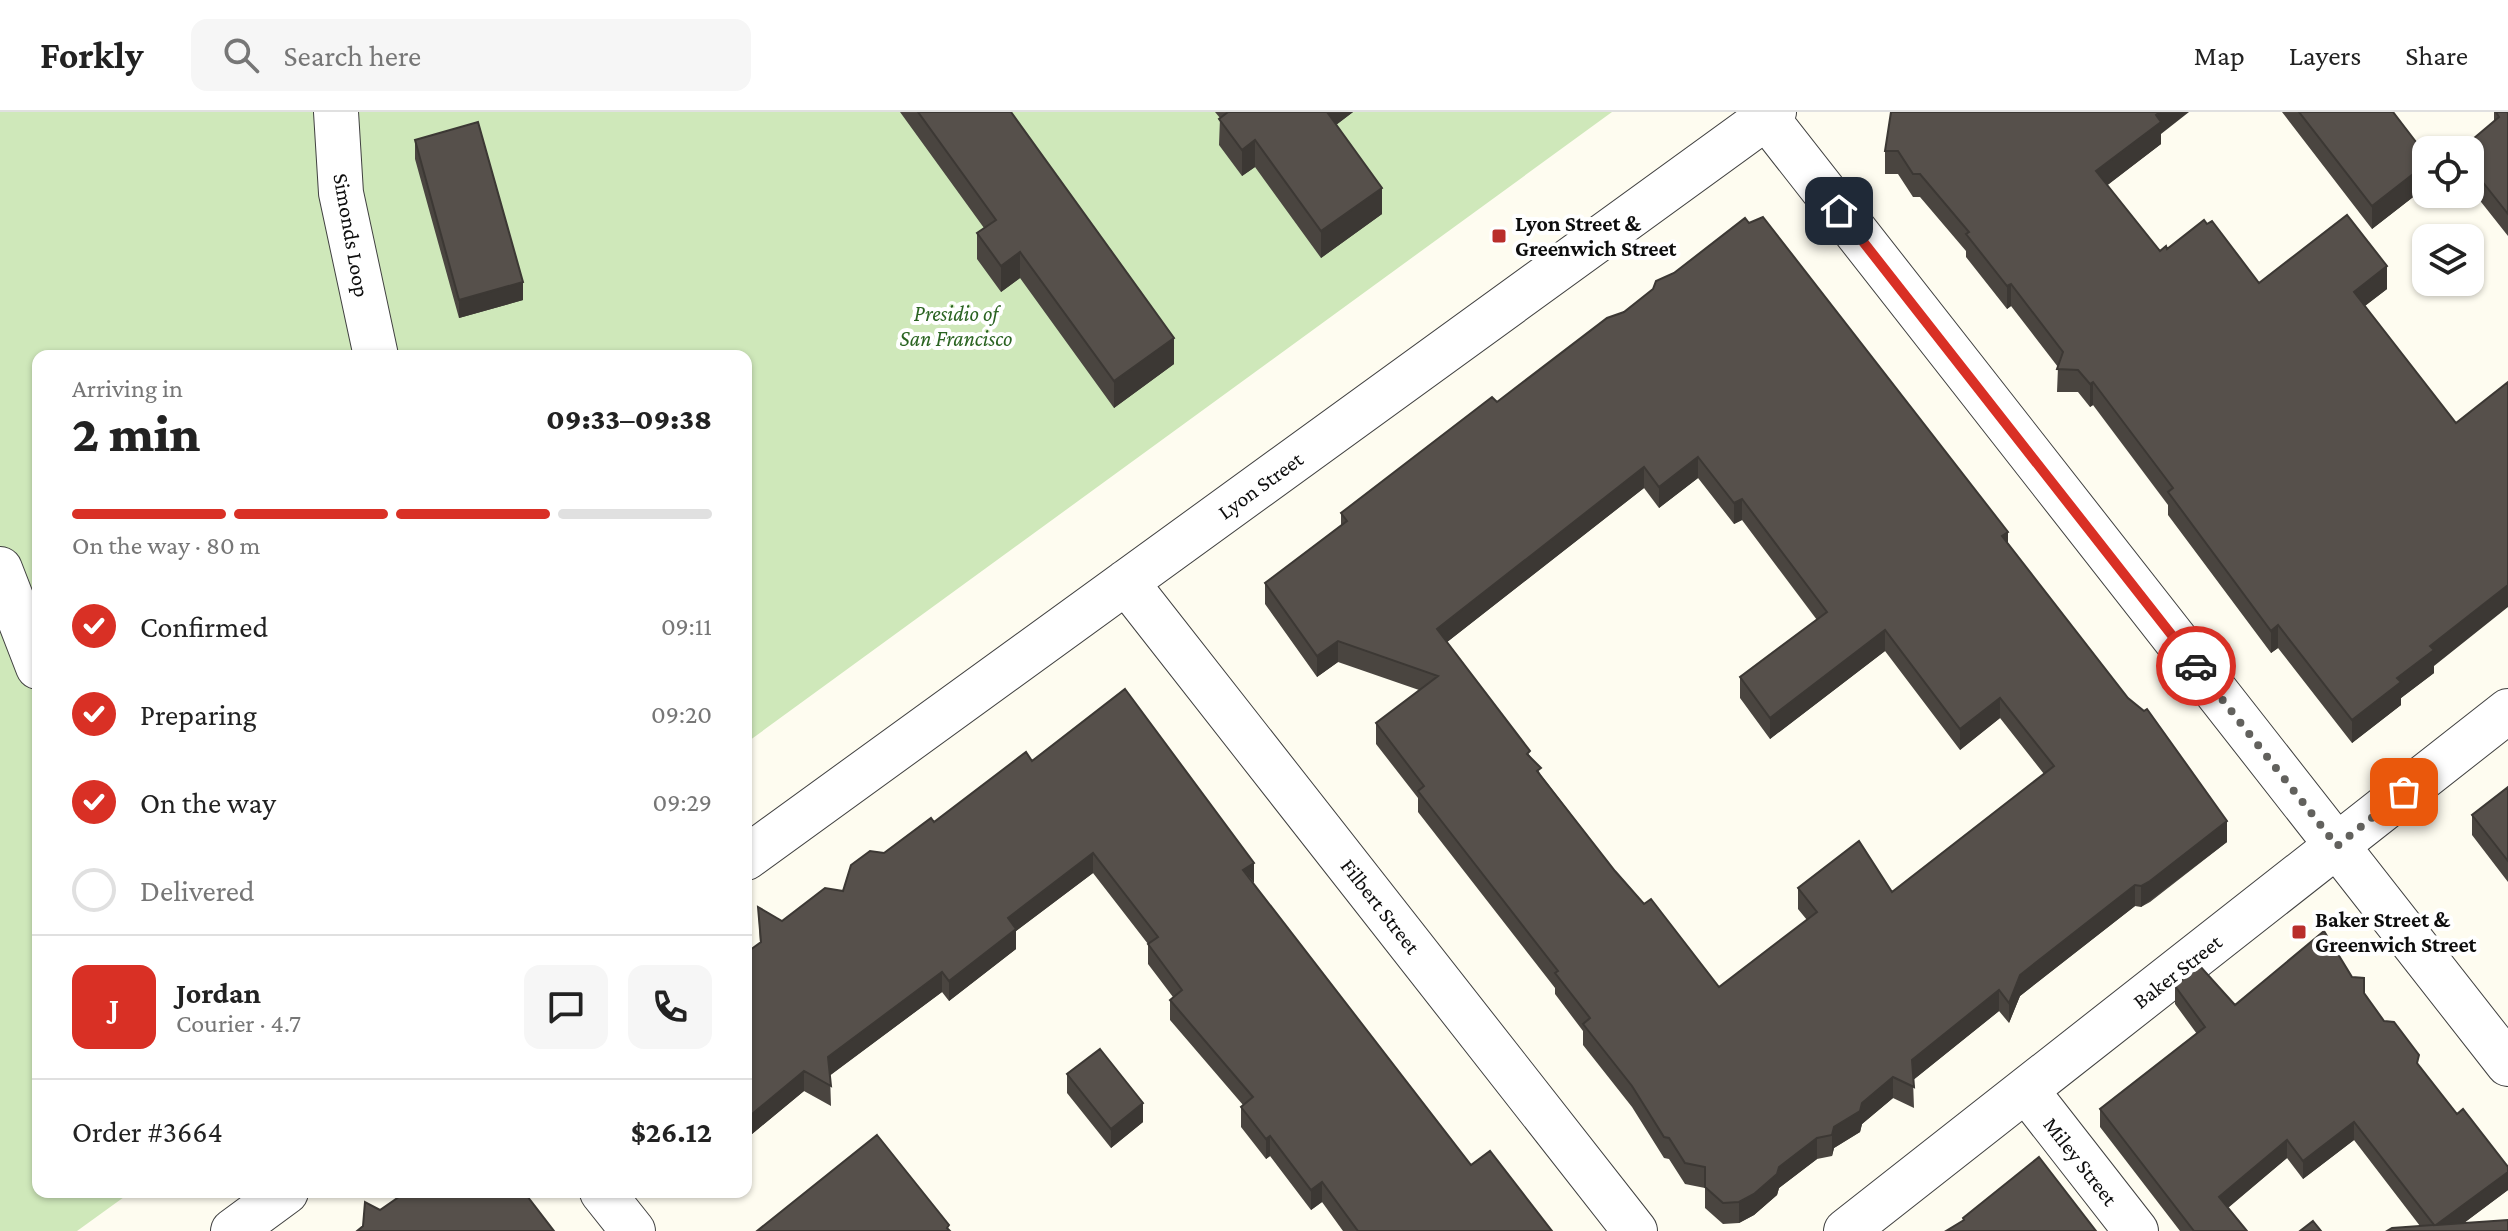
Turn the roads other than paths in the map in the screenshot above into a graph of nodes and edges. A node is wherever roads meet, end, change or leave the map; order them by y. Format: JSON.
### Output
{"nodes":[{"id":1,"x":336,"y":112,"type":"edge"},
{"id":2,"x":1770,"y":115,"type":"edge"},
{"id":3,"x":375,"y":350,"type":"edge"},
{"id":4,"x":0,"y":569,"type":"edge"},
{"id":5,"x":1126,"y":582,"type":"junction"},
{"id":6,"x":32,"y":652,"type":"edge"},
{"id":7,"x":2508,"y":711,"type":"edge"},
{"id":8,"x":2337,"y":846,"type":"junction"},
{"id":9,"x":752,"y":854,"type":"edge"},
{"id":10,"x":2508,"y":1064,"type":"edge"},
{"id":11,"x":2026,"y":1090,"type":"junction"},
{"id":12,"x":278,"y":1198,"type":"edge"},
{"id":13,"x":607,"y":1198,"type":"edge"},
{"id":14,"x":233,"y":1231,"type":"edge"},
{"id":15,"x":633,"y":1231,"type":"edge"},
{"id":16,"x":1635,"y":1231,"type":"edge"},
{"id":17,"x":1846,"y":1231,"type":"edge"},
{"id":18,"x":2136,"y":1231,"type":"edge"}],
"edges":[{"from":1,"to":3,"type":"street","name":"Simonds Loop"},
{"from":2,"to":5,"type":"street","name":"Lyon Street"},
{"from":2,"to":8,"type":"street"},
{"from":4,"to":6,"type":"street"},
{"from":5,"to":9,"type":"street","name":"Lyon Street"},
{"from":5,"to":16,"type":"street","name":"Filbert Street"},
{"from":7,"to":8,"type":"street","name":"Baker Street"},
{"from":8,"to":10,"type":"street"},
{"from":8,"to":11,"type":"street","name":"Baker Street"},
{"from":11,"to":17,"type":"street","name":"Baker Street"},
{"from":11,"to":18,"type":"street","name":"Miley Street"},
{"from":12,"to":14,"type":"street"},
{"from":13,"to":15,"type":"street"}]}
